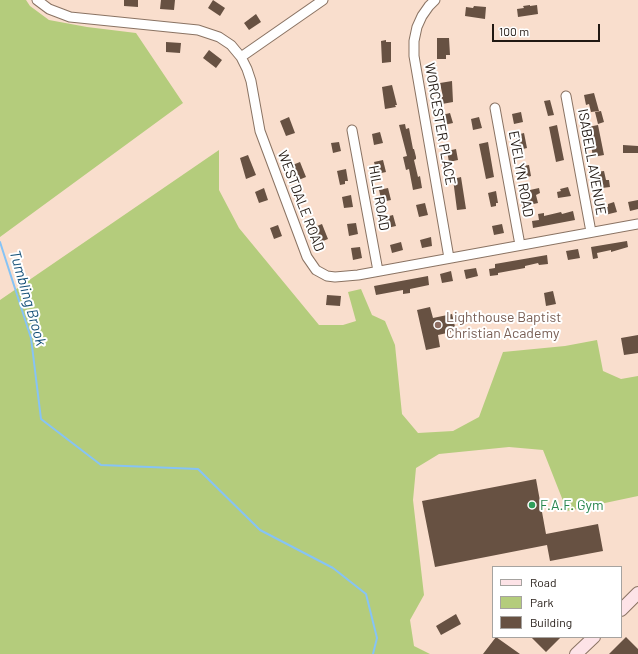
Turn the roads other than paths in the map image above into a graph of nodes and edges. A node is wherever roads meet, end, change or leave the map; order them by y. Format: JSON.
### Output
{"nodes":[{"id":1,"x":37,"y":0,"type":"edge"},
{"id":2,"x":323,"y":0,"type":"edge"},
{"id":3,"x":435,"y":0,"type":"edge"},
{"id":4,"x":241,"y":57,"type":"junction"},
{"id":5,"x":566,"y":96,"type":"dead end"},
{"id":6,"x":495,"y":108,"type":"dead end"},
{"id":7,"x":352,"y":130,"type":"dead end"},
{"id":8,"x":638,"y":224,"type":"edge"},
{"id":9,"x":591,"y":232,"type":"junction"},
{"id":10,"x":520,"y":245,"type":"junction"},
{"id":11,"x":449,"y":258,"type":"junction"},
{"id":12,"x":378,"y":270,"type":"junction"},
{"id":13,"x":638,"y":593,"type":"edge"},
{"id":14,"x":622,"y":609,"type":"edge"},
{"id":15,"x":593,"y":638,"type":"edge"},
{"id":16,"x":576,"y":654,"type":"edge"}],
"edges":[{"from":1,"to":4,"type":"street","name":"WESTDALE ROAD"},
{"from":2,"to":4,"type":"street"},
{"from":3,"to":11,"type":"street","name":"WORCESTER PLACE"},
{"from":4,"to":12,"type":"street","name":"WESTDALE ROAD"},
{"from":5,"to":9,"type":"street","name":"ISABELL AVENUE"},
{"from":6,"to":10,"type":"street","name":"EVELYN ROAD"},
{"from":7,"to":12,"type":"street","name":"HILL ROAD"},
{"from":8,"to":9,"type":"street","name":"WESTDALE ROAD"},
{"from":9,"to":10,"type":"street","name":"WESTDALE ROAD"},
{"from":10,"to":11,"type":"street","name":"WESTDALE ROAD"},
{"from":11,"to":12,"type":"street","name":"WESTDALE ROAD"},
{"from":13,"to":14,"type":"main road"},
{"from":15,"to":16,"type":"main road"}]}
